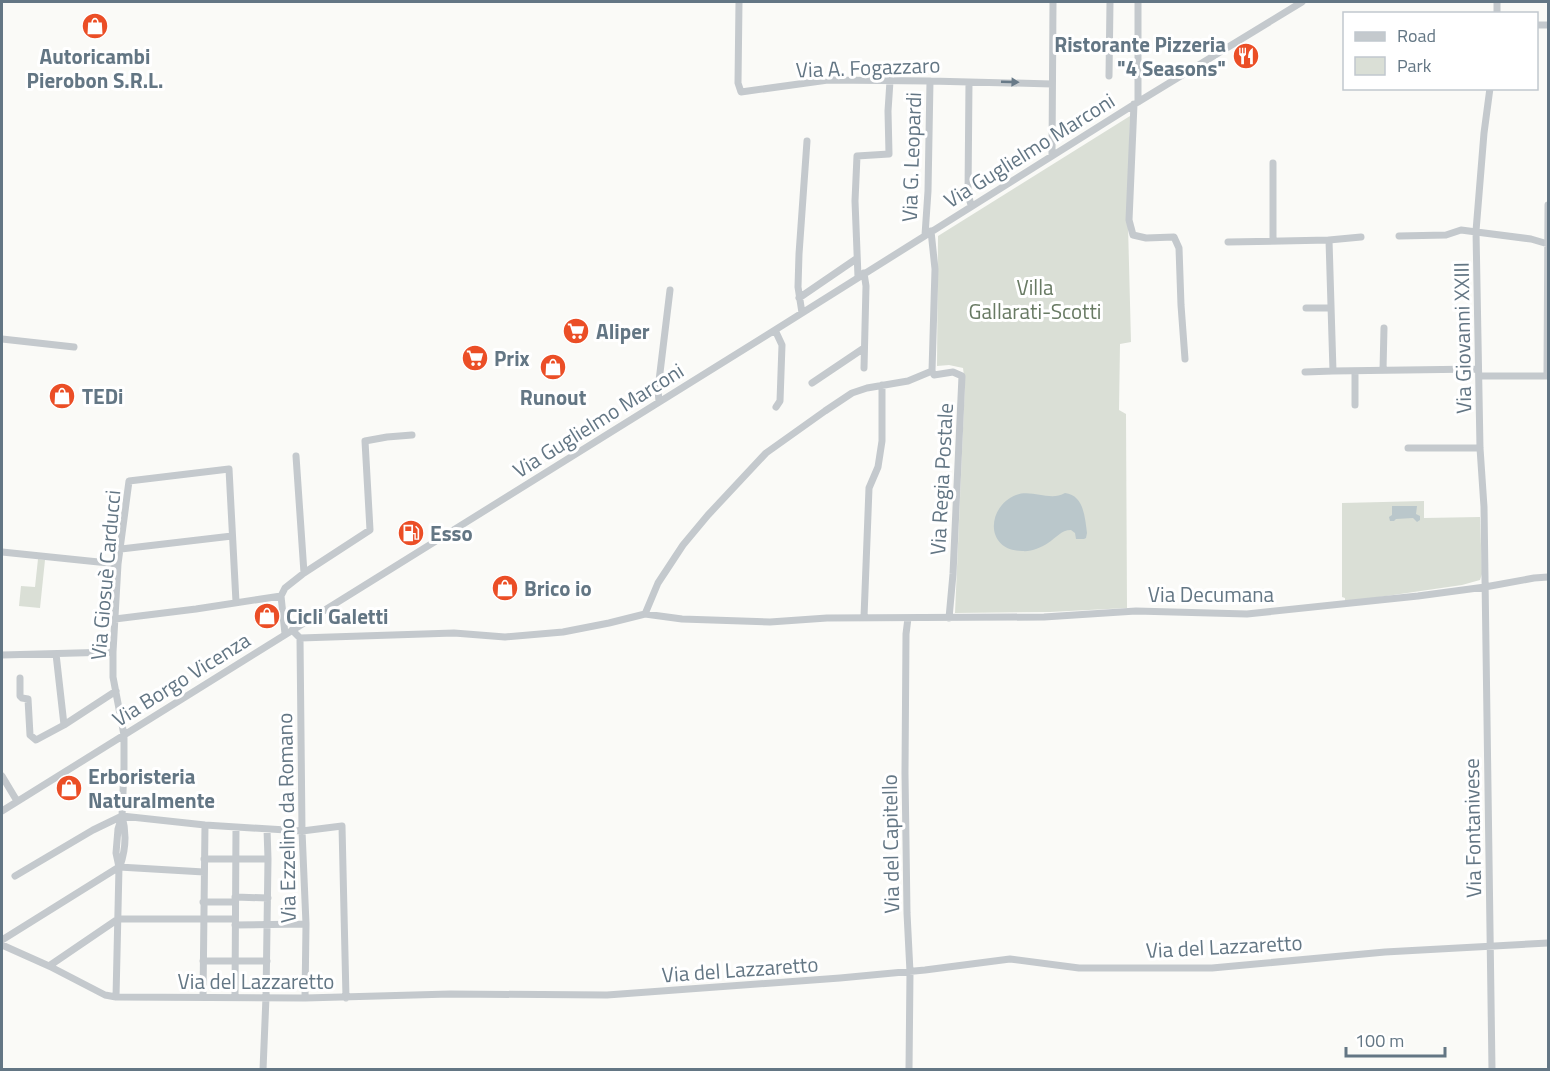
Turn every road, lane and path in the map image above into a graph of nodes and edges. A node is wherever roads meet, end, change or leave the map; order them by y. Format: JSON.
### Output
{"nodes":[{"id":1,"x":739,"y":2,"type":"edge"},
{"id":2,"x":1053,"y":2,"type":"edge"},
{"id":3,"x":1110,"y":2,"type":"edge"},
{"id":4,"x":1138,"y":2,"type":"edge"},
{"id":5,"x":1302,"y":2,"type":"edge"},
{"id":6,"x":1109,"y":76,"type":"dead end"},
{"id":7,"x":890,"y":81,"type":"junction"},
{"id":8,"x":930,"y":81,"type":"junction"},
{"id":9,"x":969,"y":82,"type":"junction"},
{"id":10,"x":1052,"y":84,"type":"junction"},
{"id":11,"x":1490,"y":90,"type":"edge"},
{"id":12,"x":1136,"y":103,"type":"junction"},
{"id":13,"x":807,"y":141,"type":"dead end"},
{"id":14,"x":1052,"y":155,"type":"junction"},
{"id":15,"x":1273,"y":163,"type":"dead end"},
{"id":16,"x":971,"y":205,"type":"junction"},
{"id":17,"x":1548,"y":205,"type":"edge"},
{"id":18,"x":1476,"y":231,"type":"junction"},
{"id":19,"x":928,"y":233,"type":"junction"},
{"id":20,"x":1399,"y":236,"type":"dead end"},
{"id":21,"x":1362,"y":237,"type":"dead end"},
{"id":22,"x":1329,"y":240,"type":"junction"},
{"id":23,"x":1273,"y":241,"type":"junction"},
{"id":24,"x":1228,"y":242,"type":"dead end"},
{"id":25,"x":1548,"y":244,"type":"edge"},
{"id":26,"x":856,"y":259,"type":"junction"},
{"id":27,"x":861,"y":275,"type":"junction"},
{"id":28,"x":670,"y":290,"type":"dead end"},
{"id":29,"x":799,"y":298,"type":"junction"},
{"id":30,"x":1306,"y":308,"type":"dead end"},
{"id":31,"x":1331,"y":308,"type":"junction"},
{"id":32,"x":802,"y":313,"type":"junction"},
{"id":33,"x":1384,"y":328,"type":"dead end"},
{"id":34,"x":775,"y":330,"type":"junction"},
{"id":35,"x":2,"y":339,"type":"edge"},
{"id":36,"x":74,"y":347,"type":"dead end"},
{"id":37,"x":864,"y":348,"type":"junction"},
{"id":38,"x":1185,"y":359,"type":"dead end"},
{"id":39,"x":864,"y":368,"type":"dead end"},
{"id":40,"x":1381,"y":370,"type":"junction"},
{"id":41,"x":932,"y":371,"type":"junction"},
{"id":42,"x":1333,"y":371,"type":"junction"},
{"id":43,"x":1355,"y":371,"type":"junction"},
{"id":44,"x":1305,"y":372,"type":"dead end"},
{"id":45,"x":1478,"y":372,"type":"junction"},
{"id":46,"x":1548,"y":376,"type":"edge"},
{"id":47,"x":812,"y":383,"type":"dead end"},
{"id":48,"x":882,"y":385,"type":"junction"},
{"id":49,"x":659,"y":402,"type":"junction"},
{"id":50,"x":1355,"y":405,"type":"dead end"},
{"id":51,"x":777,"y":407,"type":"dead end"},
{"id":52,"x":412,"y":435,"type":"dead end"},
{"id":53,"x":1408,"y":448,"type":"dead end"},
{"id":54,"x":1480,"y":448,"type":"junction"},
{"id":55,"x":296,"y":456,"type":"dead end"},
{"id":56,"x":232,"y":537,"type":"junction"},
{"id":57,"x":440,"y":539,"type":"joint"},
{"id":58,"x":121,"y":549,"type":"junction"},
{"id":59,"x":2,"y":552,"type":"edge"},
{"id":60,"x":118,"y":564,"type":"junction"},
{"id":61,"x":304,"y":573,"type":"junction"},
{"id":62,"x":1548,"y":577,"type":"edge"},
{"id":63,"x":1485,"y":587,"type":"junction"},
{"id":64,"x":281,"y":596,"type":"junction"},
{"id":65,"x":236,"y":602,"type":"junction"},
{"id":66,"x":645,"y":615,"type":"junction"},
{"id":67,"x":864,"y":617,"type":"junction"},
{"id":68,"x":908,"y":618,"type":"junction"},
{"id":69,"x":949,"y":618,"type":"junction"},
{"id":70,"x":115,"y":619,"type":"junction"},
{"id":71,"x":288,"y":632,"type":"junction"},
{"id":72,"x":300,"y":638,"type":"junction"},
{"id":73,"x":113,"y":652,"type":"junction"},
{"id":74,"x":56,"y":654,"type":"junction"},
{"id":75,"x":2,"y":655,"type":"edge"},
{"id":76,"x":20,"y":678,"type":"dead end"},
{"id":77,"x":116,"y":691,"type":"junction"},
{"id":78,"x":64,"y":725,"type":"junction"},
{"id":79,"x":124,"y":735,"type":"junction"},
{"id":80,"x":2,"y":776,"type":"edge"},
{"id":81,"x":17,"y":801,"type":"junction"},
{"id":82,"x":2,"y":811,"type":"edge"},
{"id":83,"x":122,"y":816,"type":"junction"},
{"id":84,"x":205,"y":825,"type":"junction"},
{"id":85,"x":236,"y":827,"type":"junction"},
{"id":86,"x":267,"y":829,"type":"junction"},
{"id":87,"x":302,"y":831,"type":"junction"},
{"id":88,"x":268,"y":859,"type":"junction"},
{"id":89,"x":204,"y":860,"type":"junction"},
{"id":90,"x":235,"y":860,"type":"junction"},
{"id":91,"x":119,"y":867,"type":"junction"},
{"id":92,"x":204,"y":872,"type":"junction"},
{"id":93,"x":15,"y":876,"type":"dead end"},
{"id":94,"x":268,"y":898,"type":"junction"},
{"id":95,"x":235,"y":900,"type":"junction"},
{"id":96,"x":203,"y":902,"type":"junction"},
{"id":97,"x":118,"y":919,"type":"junction"},
{"id":98,"x":203,"y":919,"type":"junction"},
{"id":99,"x":235,"y":922,"type":"junction"},
{"id":100,"x":267,"y":924,"type":"junction"},
{"id":101,"x":306,"y":924,"type":"junction"},
{"id":102,"x":2,"y":942,"type":"edge"},
{"id":103,"x":1548,"y":943,"type":"edge"},
{"id":104,"x":1490,"y":946,"type":"junction"},
{"id":105,"x":203,"y":961,"type":"junction"},
{"id":106,"x":235,"y":961,"type":"junction"},
{"id":107,"x":267,"y":961,"type":"junction"},
{"id":108,"x":49,"y":966,"type":"junction"},
{"id":109,"x":910,"y":972,"type":"junction"},
{"id":110,"x":116,"y":997,"type":"junction"},
{"id":111,"x":203,"y":997,"type":"junction"},
{"id":112,"x":235,"y":997,"type":"junction"},
{"id":113,"x":266,"y":997,"type":"junction"},
{"id":114,"x":305,"y":998,"type":"junction"},
{"id":115,"x":346,"y":998,"type":"junction"},
{"id":116,"x":263,"y":1070,"type":"edge"},
{"id":117,"x":909,"y":1070,"type":"edge"},
{"id":118,"x":1491,"y":1070,"type":"edge"}],
"edges":[{"from":1,"to":7,"type":"street","name":"Via A. Fogazzaro"},
{"from":2,"to":10,"type":"street"},
{"from":3,"to":6,"type":"street"},
{"from":4,"to":12,"type":"street"},
{"from":5,"to":12,"type":"street","name":"Via Guglielmo Marconi"},
{"from":7,"to":8,"type":"street","name":"Via A. Fogazzaro"},
{"from":7,"to":26,"type":"street"},
{"from":8,"to":9,"type":"street","name":"Via A. Fogazzaro"},
{"from":8,"to":19,"type":"street","name":"Via G. Leopardi"},
{"from":9,"to":10,"type":"street","name":"Via A. Fogazzaro","one_way":true},
{"from":9,"to":16,"type":"street"},
{"from":10,"to":14,"type":"street"},
{"from":11,"to":18,"type":"street","name":"Via Giovanni XXIII"},
{"from":12,"to":14,"type":"street","name":"Via Guglielmo Marconi"},
{"from":12,"to":38,"type":"street"},
{"from":13,"to":29,"type":"street"},
{"from":14,"to":16,"type":"street","name":"Via Guglielmo Marconi"},
{"from":15,"to":23,"type":"street"},
{"from":16,"to":19,"type":"street","name":"Via Guglielmo Marconi"},
{"from":17,"to":25,"type":"street"},
{"from":18,"to":20,"type":"street"},
{"from":18,"to":25,"type":"street"},
{"from":18,"to":45,"type":"street","name":"Via Giovanni XXIII"},
{"from":19,"to":27,"type":"street","name":"Via Guglielmo Marconi"},
{"from":19,"to":41,"type":"street","name":"Via Regia Postale"},
{"from":21,"to":22,"type":"street"},
{"from":22,"to":23,"type":"street"},
{"from":22,"to":31,"type":"street"},
{"from":23,"to":24,"type":"street"},
{"from":25,"to":46,"type":"street"},
{"from":26,"to":27,"type":"street"},
{"from":26,"to":29,"type":"street"},
{"from":27,"to":32,"type":"street","name":"Via Guglielmo Marconi"},
{"from":27,"to":37,"type":"street"},
{"from":28,"to":49,"type":"street"},
{"from":29,"to":32,"type":"street"},
{"from":30,"to":31,"type":"street"},
{"from":31,"to":42,"type":"street"},
{"from":32,"to":34,"type":"street","name":"Via Guglielmo Marconi"},
{"from":33,"to":40,"type":"street"},
{"from":34,"to":49,"type":"street","name":"Via Guglielmo Marconi"},
{"from":34,"to":51,"type":"street"},
{"from":35,"to":36,"type":"street"},
{"from":37,"to":39,"type":"street"},
{"from":37,"to":47,"type":"street"},
{"from":40,"to":43,"type":"street"},
{"from":40,"to":45,"type":"street"},
{"from":41,"to":48,"type":"street","name":"Via Regia Postale"},
{"from":41,"to":69,"type":"street","name":"Via Regia Postale"},
{"from":42,"to":43,"type":"street"},
{"from":42,"to":44,"type":"street"},
{"from":43,"to":50,"type":"street"},
{"from":45,"to":46,"type":"street"},
{"from":45,"to":54,"type":"street","name":"Via Giovanni XXIII"},
{"from":48,"to":66,"type":"street","name":"Via Regia Postale"},
{"from":48,"to":67,"type":"street"},
{"from":49,"to":57,"type":"street","name":"Via Guglielmo Marconi"},
{"from":52,"to":61,"type":"street"},
{"from":53,"to":54,"type":"street"},
{"from":54,"to":63,"type":"street","name":"Via Giovanni XXIII"},
{"from":55,"to":61,"type":"street"},
{"from":56,"to":58,"type":"street"},
{"from":56,"to":58,"type":"street","name":"Via Giosuè Carducci"},
{"from":56,"to":65,"type":"street"},
{"from":57,"to":71,"type":"street","name":"Via Borgo Vicenza"},
{"from":58,"to":60,"type":"street","name":"Via Giosuè Carducci"},
{"from":59,"to":60,"type":"street"},
{"from":60,"to":70,"type":"street","name":"Via Giosuè Carducci"},
{"from":61,"to":64,"type":"street"},
{"from":62,"to":63,"type":"street","name":"Via Decumana"},
{"from":63,"to":69,"type":"street","name":"Via Decumana"},
{"from":63,"to":104,"type":"street","name":"Via Fontanivese"},
{"from":64,"to":65,"type":"street"},
{"from":64,"to":71,"type":"street"},
{"from":65,"to":70,"type":"street"},
{"from":66,"to":67,"type":"street","name":"Via Decumana"},
{"from":66,"to":72,"type":"street"},
{"from":67,"to":68,"type":"street","name":"Via Decumana"},
{"from":68,"to":69,"type":"street","name":"Via Decumana"},
{"from":68,"to":109,"type":"street","name":"Via del Capitello"},
{"from":70,"to":73,"type":"street","name":"Via Giosuè Carducci"},
{"from":71,"to":72,"type":"street"},
{"from":71,"to":79,"type":"street","name":"Via Borgo Vicenza"},
{"from":72,"to":87,"type":"street","name":"Via Ezzelino da Romano"},
{"from":73,"to":74,"type":"street"},
{"from":73,"to":77,"type":"street","name":"Via Giosuè Carducci"},
{"from":74,"to":75,"type":"street"},
{"from":74,"to":78,"type":"street"},
{"from":76,"to":78,"type":"street"},
{"from":77,"to":78,"type":"street"},
{"from":77,"to":79,"type":"street","name":"Via Giosuè Carducci"},
{"from":79,"to":81,"type":"street","name":"Via Borgo Vicenza"},
{"from":79,"to":83,"type":"street","name":"Via Giosuè Carducci"},
{"from":80,"to":81,"type":"street"},
{"from":81,"to":82,"type":"street","name":"Via Borgo Vicenza"},
{"from":83,"to":84,"type":"street"},
{"from":83,"to":91,"type":"street","name":"Via Giosuè Carducci"},
{"from":83,"to":93,"type":"street"},
{"from":84,"to":85,"type":"street"},
{"from":84,"to":89,"type":"street"},
{"from":85,"to":86,"type":"street"},
{"from":85,"to":90,"type":"street"},
{"from":86,"to":87,"type":"street"},
{"from":86,"to":88,"type":"street"},
{"from":87,"to":101,"type":"street","name":"Via Ezzelino da Romano"},
{"from":87,"to":115,"type":"street"},
{"from":88,"to":90,"type":"street"},
{"from":88,"to":94,"type":"street"},
{"from":89,"to":90,"type":"street"},
{"from":89,"to":92,"type":"street"},
{"from":90,"to":95,"type":"street"},
{"from":91,"to":92,"type":"street"},
{"from":91,"to":97,"type":"street","name":"Via Giosuè Carducci"},
{"from":91,"to":102,"type":"street"},
{"from":92,"to":96,"type":"street"},
{"from":94,"to":95,"type":"street"},
{"from":94,"to":100,"type":"street"},
{"from":95,"to":96,"type":"street"},
{"from":95,"to":99,"type":"street"},
{"from":96,"to":98,"type":"street"},
{"from":97,"to":98,"type":"street"},
{"from":97,"to":108,"type":"street"},
{"from":97,"to":110,"type":"street","name":"Via Giosuè Carducci"},
{"from":98,"to":99,"type":"street"},
{"from":98,"to":105,"type":"street"},
{"from":99,"to":100,"type":"street"},
{"from":99,"to":106,"type":"street"},
{"from":100,"to":101,"type":"street"},
{"from":100,"to":107,"type":"street"},
{"from":101,"to":114,"type":"street","name":"Via Ezzelino da Romano"},
{"from":102,"to":108,"type":"street","name":"Via del Lazzaretto"},
{"from":103,"to":104,"type":"street","name":"Via del Lazzaretto"},
{"from":104,"to":109,"type":"street","name":"Via del Lazzaretto"},
{"from":104,"to":118,"type":"street","name":"Via Fontanivese"},
{"from":105,"to":106,"type":"street"},
{"from":105,"to":111,"type":"street"},
{"from":106,"to":107,"type":"street"},
{"from":106,"to":112,"type":"street"},
{"from":107,"to":113,"type":"street"},
{"from":108,"to":110,"type":"street","name":"Via del Lazzaretto"},
{"from":109,"to":115,"type":"street","name":"Via del Lazzaretto"},
{"from":109,"to":117,"type":"street","name":"Via del Capitello"},
{"from":110,"to":111,"type":"street","name":"Via del Lazzaretto"},
{"from":111,"to":112,"type":"street","name":"Via del Lazzaretto"},
{"from":112,"to":113,"type":"street","name":"Via del Lazzaretto"},
{"from":113,"to":114,"type":"street","name":"Via del Lazzaretto"},
{"from":113,"to":116,"type":"street"},
{"from":114,"to":115,"type":"street","name":"Via del Lazzaretto"}]}
